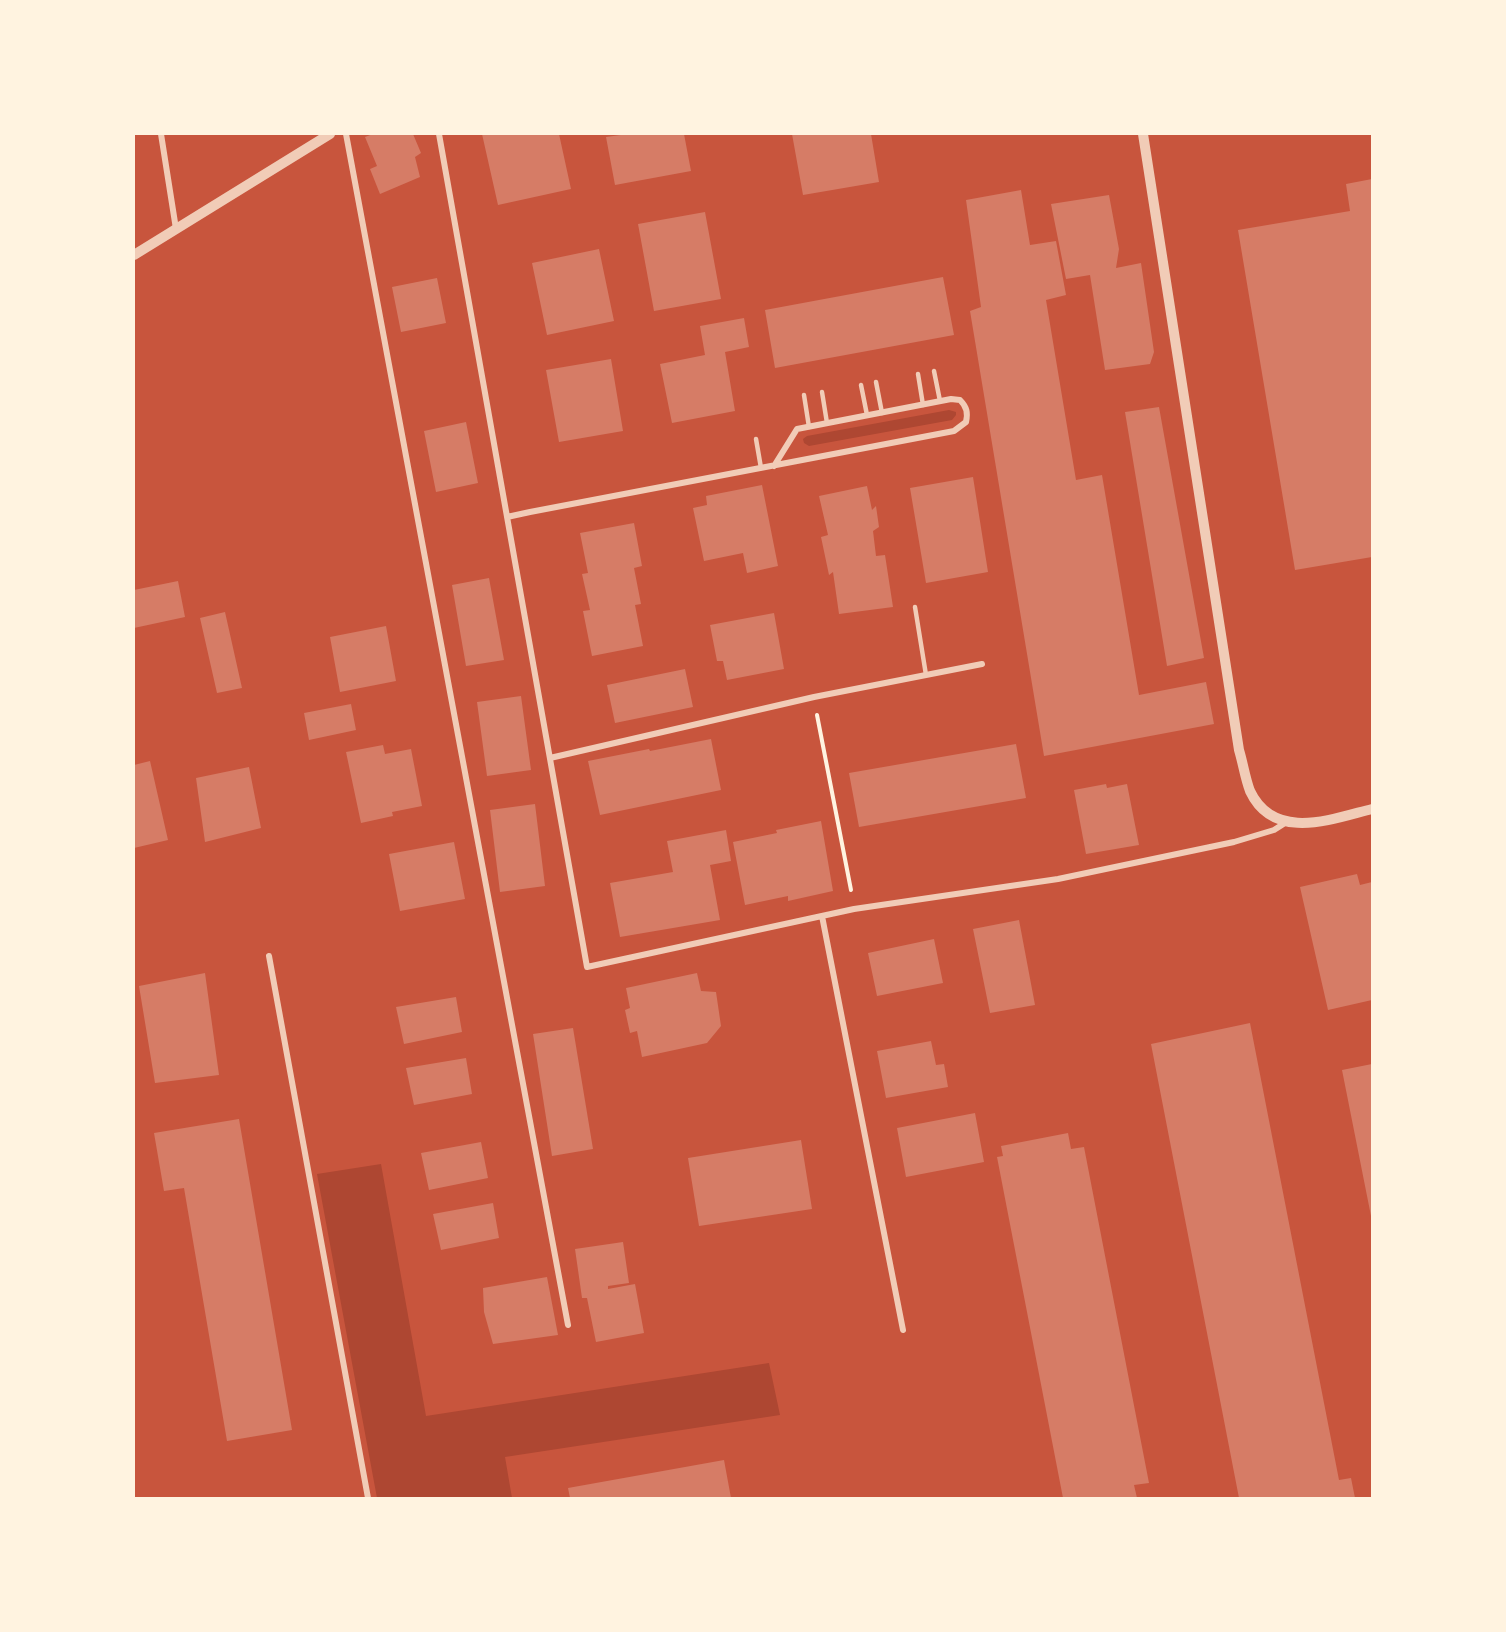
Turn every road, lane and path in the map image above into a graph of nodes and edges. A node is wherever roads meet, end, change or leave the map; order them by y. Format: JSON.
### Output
{"nodes":[{"id":1,"x":161,"y":134,"type":"edge"},
{"id":2,"x":330,"y":134,"type":"edge"},
{"id":3,"x":346,"y":134,"type":"edge"},
{"id":4,"x":439,"y":134,"type":"edge"},
{"id":5,"x":1143,"y":134,"type":"edge"},
{"id":6,"x":176,"y":229,"type":"junction"},
{"id":7,"x":134,"y":255,"type":"edge"},
{"id":8,"x":934,"y":371,"type":"dead end"},
{"id":9,"x":918,"y":374,"type":"dead end"},
{"id":10,"x":876,"y":382,"type":"dead end"},
{"id":11,"x":861,"y":385,"type":"dead end"},
{"id":12,"x":822,"y":392,"type":"dead end"},
{"id":13,"x":804,"y":394,"type":"dead end"},
{"id":14,"x":940,"y":402,"type":"junction"},
{"id":15,"x":923,"y":405,"type":"junction"},
{"id":16,"x":882,"y":413,"type":"junction"},
{"id":17,"x":867,"y":415,"type":"junction"},
{"id":18,"x":827,"y":423,"type":"junction"},
{"id":19,"x":809,"y":427,"type":"junction"},
{"id":20,"x":756,"y":439,"type":"dead end"},
{"id":21,"x":774,"y":466,"type":"junction"},
{"id":22,"x":761,"y":468,"type":"junction"},
{"id":23,"x":507,"y":517,"type":"junction"},
{"id":24,"x":915,"y":607,"type":"dead end"},
{"id":25,"x":982,"y":664,"type":"dead end"},
{"id":26,"x":926,"y":675,"type":"junction"},
{"id":27,"x":814,"y":697,"type":"junction"},
{"id":28,"x":550,"y":758,"type":"junction"},
{"id":29,"x":1372,"y":809,"type":"edge"},
{"id":30,"x":1285,"y":823,"type":"junction"},
{"id":31,"x":855,"y":909,"type":"junction"},
{"id":32,"x":822,"y":916,"type":"junction"},
{"id":33,"x":268,"y":957,"type":"dead end"},
{"id":34,"x":568,"y":1324,"type":"dead end"},
{"id":35,"x":903,"y":1330,"type":"dead end"},
{"id":36,"x":368,"y":1498,"type":"edge"}],
"edges":[{"from":1,"to":6,"type":"street"},
{"from":2,"to":6,"type":"street"},
{"from":3,"to":34,"type":"street"},
{"from":4,"to":23,"type":"street"},
{"from":5,"to":30,"type":"street"},
{"from":6,"to":7,"type":"street"},
{"from":8,"to":14,"type":"lane"},
{"from":9,"to":15,"type":"lane"},
{"from":10,"to":16,"type":"lane"},
{"from":11,"to":17,"type":"lane"},
{"from":12,"to":18,"type":"lane"},
{"from":13,"to":19,"type":"lane"},
{"from":14,"to":15,"type":"street"},
{"from":14,"to":21,"type":"street"},
{"from":15,"to":16,"type":"street"},
{"from":16,"to":17,"type":"street"},
{"from":17,"to":18,"type":"street"},
{"from":18,"to":19,"type":"street"},
{"from":19,"to":21,"type":"street"},
{"from":20,"to":22,"type":"lane"},
{"from":21,"to":22,"type":"street"},
{"from":22,"to":23,"type":"street"},
{"from":23,"to":28,"type":"street"},
{"from":24,"to":26,"type":"lane"},
{"from":25,"to":26,"type":"street"},
{"from":26,"to":27,"type":"street"},
{"from":27,"to":28,"type":"street"},
{"from":27,"to":31,"type":"path"},
{"from":28,"to":32,"type":"street"},
{"from":29,"to":30,"type":"street"},
{"from":30,"to":31,"type":"street"},
{"from":31,"to":32,"type":"street"},
{"from":32,"to":35,"type":"street"},
{"from":33,"to":36,"type":"street"}]}
